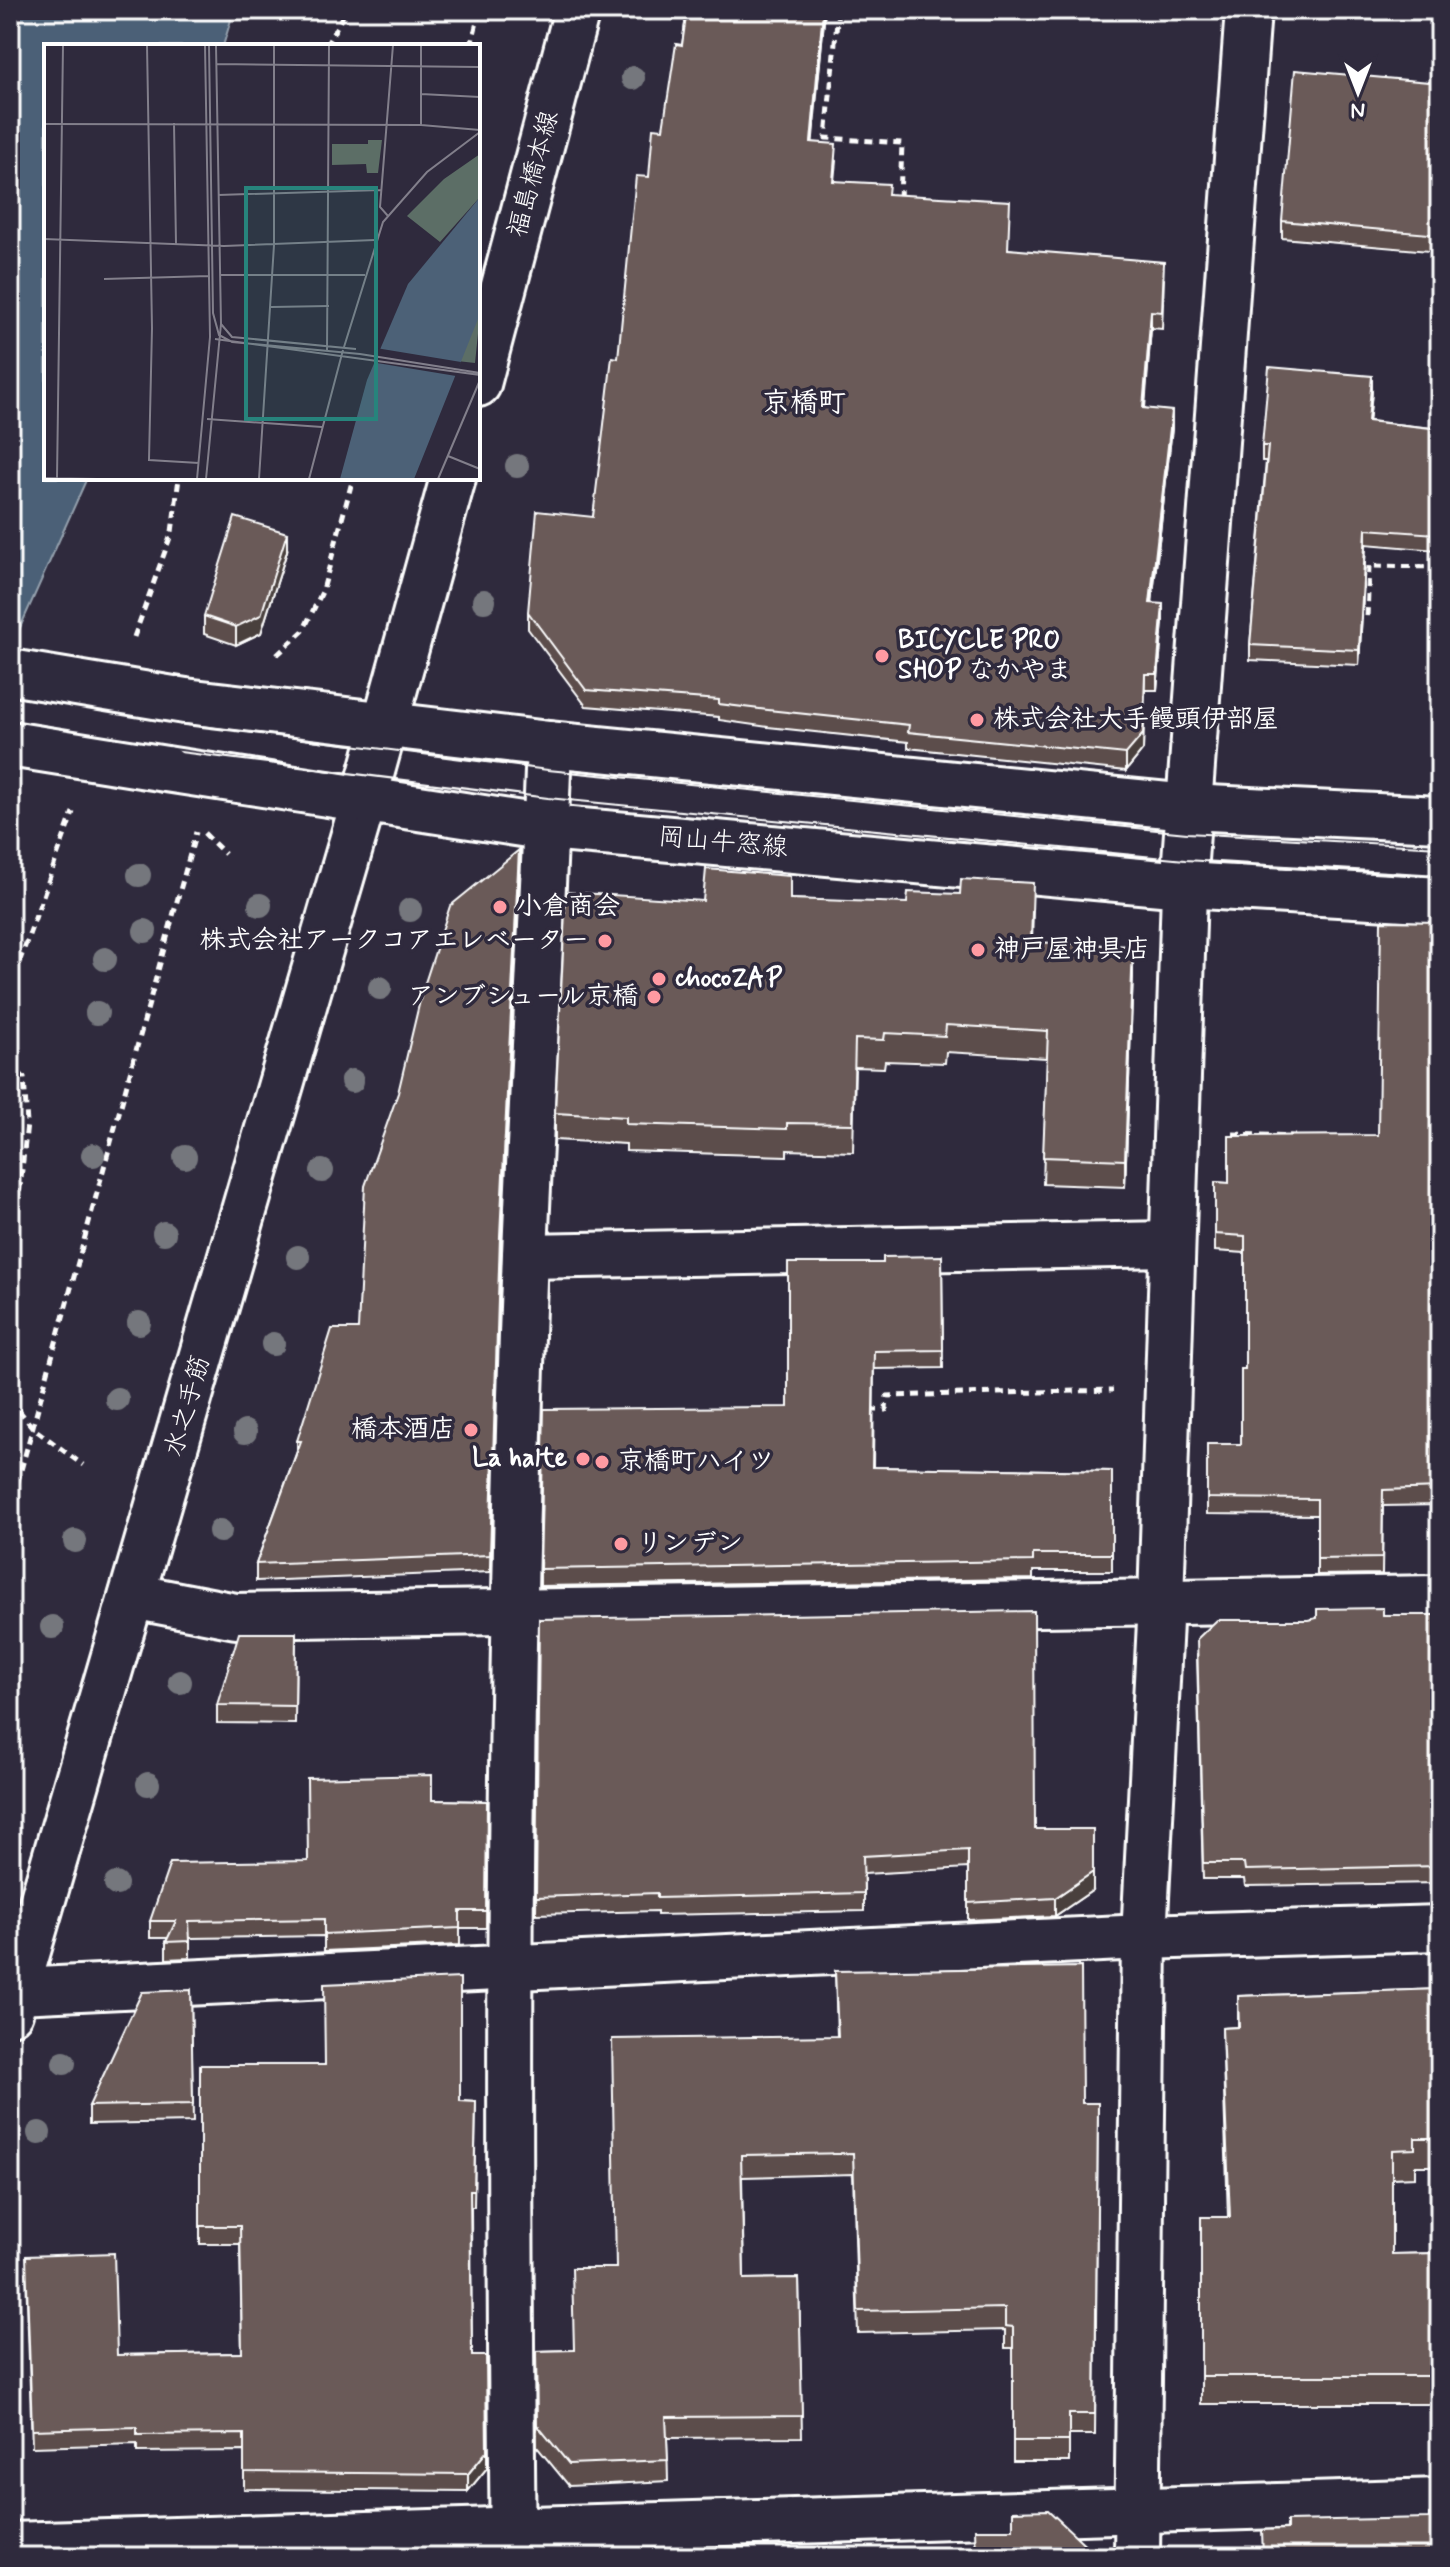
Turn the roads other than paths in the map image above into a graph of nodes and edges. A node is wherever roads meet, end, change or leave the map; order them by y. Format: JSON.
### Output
{"nodes":[{"id":1,"x":577,"y":10,"type":"edge"},
{"id":2,"x":1248,"y":10,"type":"edge"},
{"id":3,"x":480,"y":376,"type":"edge"},
{"id":4,"x":452,"y":480,"type":"edge"},
{"id":5,"x":10,"y":672,"type":"edge"},
{"id":6,"x":385,"y":724,"type":"junction"},
{"id":7,"x":10,"y":744,"type":"edge"},
{"id":8,"x":549,"y":744,"type":"junction"},
{"id":9,"x":364,"y":800,"type":"junction"},
{"id":10,"x":1188,"y":807,"type":"junction"},
{"id":11,"x":1440,"y":819,"type":"edge"},
{"id":12,"x":548,"y":828,"type":"junction"},
{"id":13,"x":1184,"y":885,"type":"junction"},
{"id":14,"x":1440,"y":900,"type":"edge"},
{"id":15,"x":1171,"y":1244,"type":"junction"},
{"id":16,"x":525,"y":1256,"type":"junction"},
{"id":17,"x":132,"y":1596,"type":"junction"},
{"id":18,"x":1440,"y":1598,"type":"edge"},
{"id":19,"x":1161,"y":1602,"type":"junction"},
{"id":20,"x":516,"y":1614,"type":"junction"},
{"id":21,"x":1440,"y":1928,"type":"edge"},
{"id":22,"x":1144,"y":1937,"type":"junction"},
{"id":23,"x":512,"y":1968,"type":"junction"},
{"id":24,"x":13,"y":2001,"type":"edge"},
{"id":25,"x":1440,"y":2501,"type":"edge"},
{"id":26,"x":1138,"y":2509,"type":"junction"},
{"id":27,"x":513,"y":2542,"type":"edge"},
{"id":28,"x":10,"y":2545,"type":"edge"},
{"id":29,"x":1137,"y":2557,"type":"edge"}],
"edges":[{"from":1,"to":3,"type":"street","name":"福島橋本線"},
{"from":2,"to":10,"type":"street"},
{"from":4,"to":6,"type":"street"},
{"from":5,"to":6,"type":"street","bridge":true},
{"from":6,"to":8,"type":"street"},
{"from":6,"to":9,"type":"street"},
{"from":7,"to":9,"type":"street","name":"岡山牛窓線","bridge":true},
{"from":8,"to":10,"type":"street"},
{"from":8,"to":12,"type":"street"},
{"from":9,"to":12,"type":"street","name":"岡山牛窓線"},
{"from":9,"to":17,"type":"street","name":"水之手筋"},
{"from":10,"to":11,"type":"street"},
{"from":10,"to":13,"type":"street"},
{"from":12,"to":13,"type":"street","name":"岡山牛窓線"},
{"from":12,"to":16,"type":"street"},
{"from":13,"to":14,"type":"street","name":"岡山牛窓線"},
{"from":13,"to":15,"type":"street"},
{"from":15,"to":16,"type":"street"},
{"from":15,"to":19,"type":"street"},
{"from":16,"to":20,"type":"street"},
{"from":17,"to":20,"type":"street"},
{"from":17,"to":24,"type":"street","name":"水之手筋"},
{"from":18,"to":19,"type":"street"},
{"from":19,"to":20,"type":"street"},
{"from":19,"to":22,"type":"street"},
{"from":20,"to":23,"type":"street"},
{"from":21,"to":22,"type":"street"},
{"from":22,"to":23,"type":"street"},
{"from":22,"to":26,"type":"street"},
{"from":23,"to":24,"type":"street"},
{"from":23,"to":27,"type":"street"},
{"from":25,"to":26,"type":"street"},
{"from":26,"to":27,"type":"street"},
{"from":26,"to":29,"type":"street"},
{"from":27,"to":28,"type":"street"}]}
